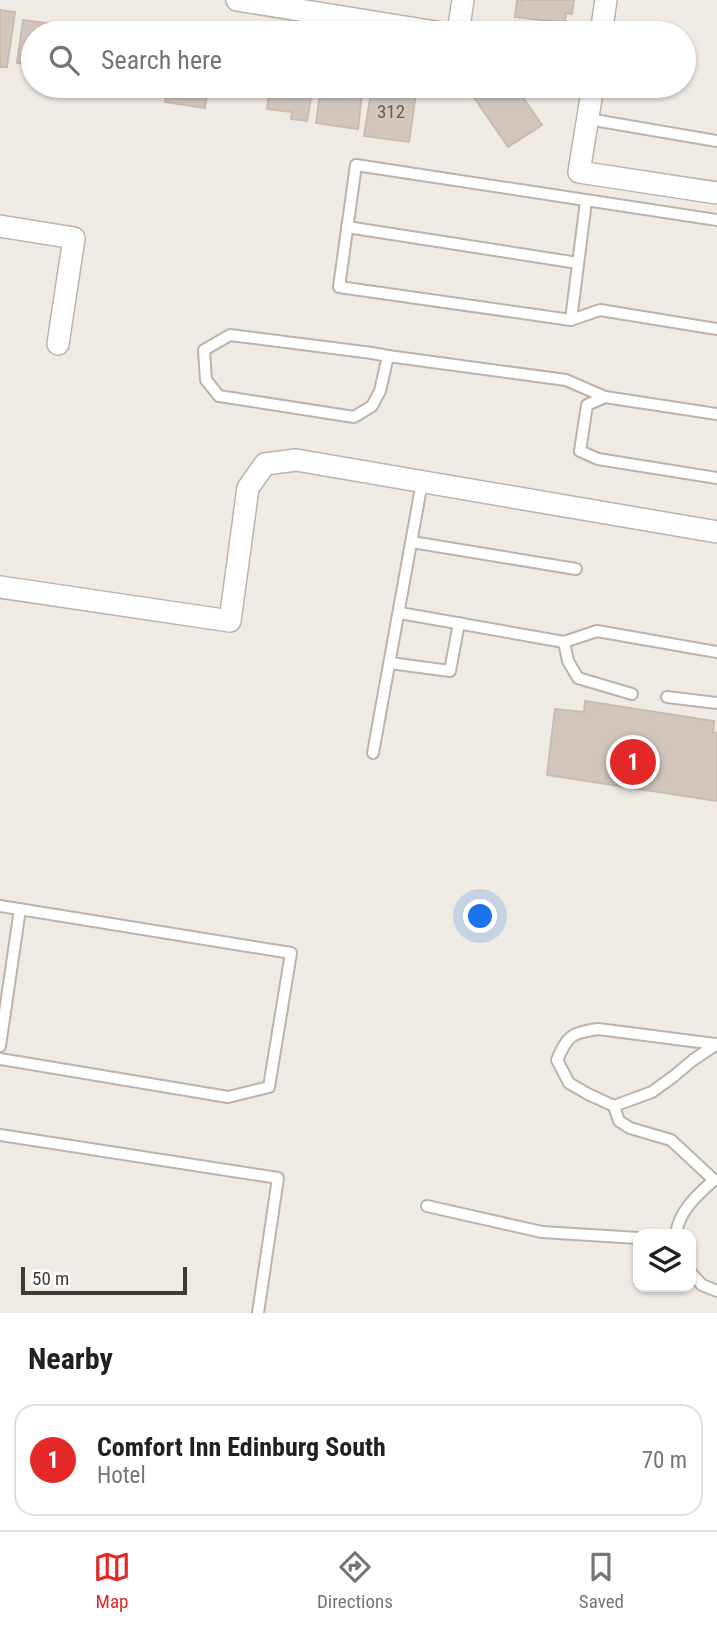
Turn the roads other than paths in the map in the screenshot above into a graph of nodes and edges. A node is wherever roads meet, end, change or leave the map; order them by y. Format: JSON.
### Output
{"nodes":[{"id":1,"x":237,"y":0,"type":"edge"},
{"id":2,"x":463,"y":0,"type":"edge"},
{"id":3,"x":606,"y":0,"type":"edge"},
{"id":4,"x":367,"y":21,"type":"edge"},
{"id":5,"x":460,"y":21,"type":"edge"},
{"id":6,"x":603,"y":21,"type":"edge"},
{"id":7,"x":591,"y":98,"type":"edge"},
{"id":8,"x":588,"y":119,"type":"junction"},
{"id":9,"x":717,"y":141,"type":"edge"},
{"id":10,"x":717,"y":193,"type":"edge"},
{"id":11,"x":586,"y":201,"type":"junction"},
{"id":12,"x":717,"y":220,"type":"edge"},
{"id":13,"x":0,"y":226,"type":"edge"},
{"id":14,"x":347,"y":227,"type":"junction"},
{"id":15,"x":578,"y":263,"type":"junction"},
{"id":16,"x":571,"y":320,"type":"junction"},
{"id":17,"x":717,"y":330,"type":"edge"},
{"id":18,"x":58,"y":344,"type":"dead end"},
{"id":19,"x":388,"y":356,"type":"junction"},
{"id":20,"x":605,"y":397,"type":"junction"},
{"id":21,"x":717,"y":414,"type":"edge"},
{"id":22,"x":717,"y":478,"type":"edge"},
{"id":23,"x":422,"y":482,"type":"junction"},
{"id":24,"x":717,"y":532,"type":"edge"},
{"id":25,"x":412,"y":542,"type":"junction"},
{"id":26,"x":576,"y":569,"type":"dead end"},
{"id":27,"x":0,"y":587,"type":"edge"},
{"id":28,"x":400,"y":613,"type":"junction"},
{"id":29,"x":459,"y":624,"type":"junction"},
{"id":30,"x":564,"y":642,"type":"junction"},
{"id":31,"x":717,"y":652,"type":"edge"},
{"id":32,"x":390,"y":663,"type":"junction"},
{"id":33,"x":632,"y":694,"type":"dead end"},
{"id":34,"x":667,"y":697,"type":"dead end"},
{"id":35,"x":717,"y":703,"type":"edge"},
{"id":36,"x":373,"y":753,"type":"dead end"},
{"id":37,"x":0,"y":906,"type":"edge"},
{"id":38,"x":20,"y":909,"type":"junction"},
{"id":39,"x":716,"y":1044,"type":"edge"},
{"id":40,"x":0,"y":1046,"type":"edge"},
{"id":41,"x":0,"y":1059,"type":"edge"},
{"id":42,"x":614,"y":1106,"type":"junction"},
{"id":43,"x":0,"y":1135,"type":"edge"},
{"id":44,"x":716,"y":1180,"type":"edge"},
{"id":45,"x":427,"y":1206,"type":"dead end"},
{"id":46,"x":677,"y":1229,"type":"edge"},
{"id":47,"x":633,"y":1238,"type":"edge"},
{"id":48,"x":696,"y":1278,"type":"edge"},
{"id":49,"x":717,"y":1291,"type":"edge"},
{"id":50,"x":258,"y":1313,"type":"edge"}],
"edges":[{"from":1,"to":4,"type":"street"},
{"from":2,"to":5,"type":"street"},
{"from":3,"to":6,"type":"street"},
{"from":7,"to":8,"type":"street"},
{"from":8,"to":9,"type":"lane"},
{"from":8,"to":10,"type":"street"},
{"from":11,"to":12,"type":"lane"},
{"from":11,"to":14,"type":"lane"},
{"from":11,"to":15,"type":"lane"},
{"from":13,"to":18,"type":"street"},
{"from":14,"to":15,"type":"lane"},
{"from":14,"to":16,"type":"lane"},
{"from":15,"to":16,"type":"lane"},
{"from":16,"to":17,"type":"lane"},
{"from":19,"to":19,"type":"lane"},
{"from":19,"to":20,"type":"lane"},
{"from":20,"to":21,"type":"lane"},
{"from":20,"to":22,"type":"lane"},
{"from":23,"to":24,"type":"street"},
{"from":23,"to":25,"type":"lane"},
{"from":23,"to":27,"type":"street"},
{"from":25,"to":26,"type":"lane"},
{"from":25,"to":28,"type":"lane"},
{"from":28,"to":29,"type":"lane"},
{"from":28,"to":32,"type":"lane"},
{"from":29,"to":30,"type":"lane"},
{"from":29,"to":32,"type":"lane"},
{"from":30,"to":31,"type":"lane"},
{"from":30,"to":33,"type":"lane"},
{"from":32,"to":36,"type":"lane"},
{"from":34,"to":35,"type":"lane"},
{"from":37,"to":38,"type":"lane"},
{"from":38,"to":40,"type":"lane"},
{"from":38,"to":41,"type":"lane"},
{"from":39,"to":42,"type":"lane"},
{"from":39,"to":42,"type":"lane"},
{"from":42,"to":44,"type":"lane"},
{"from":43,"to":50,"type":"lane"},
{"from":44,"to":46,"type":"lane"},
{"from":45,"to":47,"type":"lane"},
{"from":48,"to":49,"type":"lane"}]}
